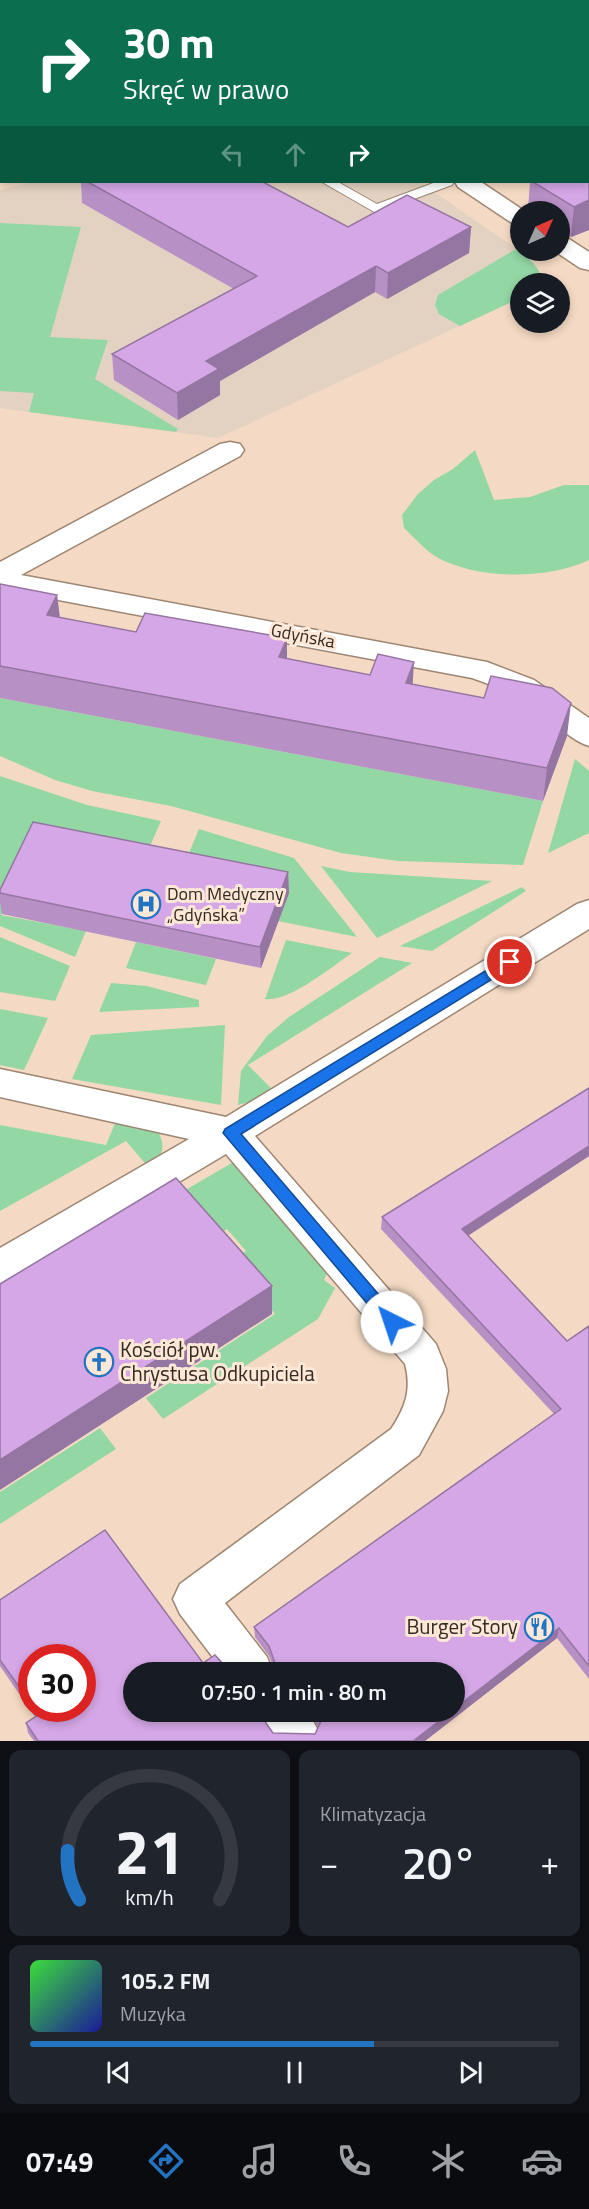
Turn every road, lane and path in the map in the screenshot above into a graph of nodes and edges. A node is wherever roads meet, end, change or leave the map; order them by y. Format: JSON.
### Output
{"nodes":[{"id":1,"x":331,"y":183,"type":"edge"},
{"id":2,"x":444,"y":183,"type":"edge"},
{"id":3,"x":468,"y":183,"type":"edge"},
{"id":4,"x":510,"y":211,"type":"edge"},
{"id":5,"x":570,"y":251,"type":"edge"},
{"id":6,"x":589,"y":263,"type":"edge"},
{"id":7,"x":230,"y":450,"type":"dead end"},
{"id":8,"x":0,"y":574,"type":"edge"},
{"id":9,"x":0,"y":580,"type":"edge"},
{"id":10,"x":589,"y":735,"type":"edge"},
{"id":11,"x":589,"y":913,"type":"edge"},
{"id":12,"x":0,"y":1083,"type":"edge"},
{"id":13,"x":230,"y":1133,"type":"junction"},
{"id":14,"x":0,"y":1268,"type":"edge"},
{"id":15,"x":243,"y":1662,"type":"edge"}],
"edges":[{"from":1,"to":2,"type":"lane"},
{"from":3,"to":4,"type":"street"},
{"from":5,"to":6,"type":"street"},
{"from":7,"to":8,"type":"street"},
{"from":9,"to":10,"type":"street","name":"Gdyńska"},
{"from":11,"to":13,"type":"street"},
{"from":12,"to":13,"type":"street"},
{"from":13,"to":14,"type":"street"},
{"from":13,"to":15,"type":"street"}]}
